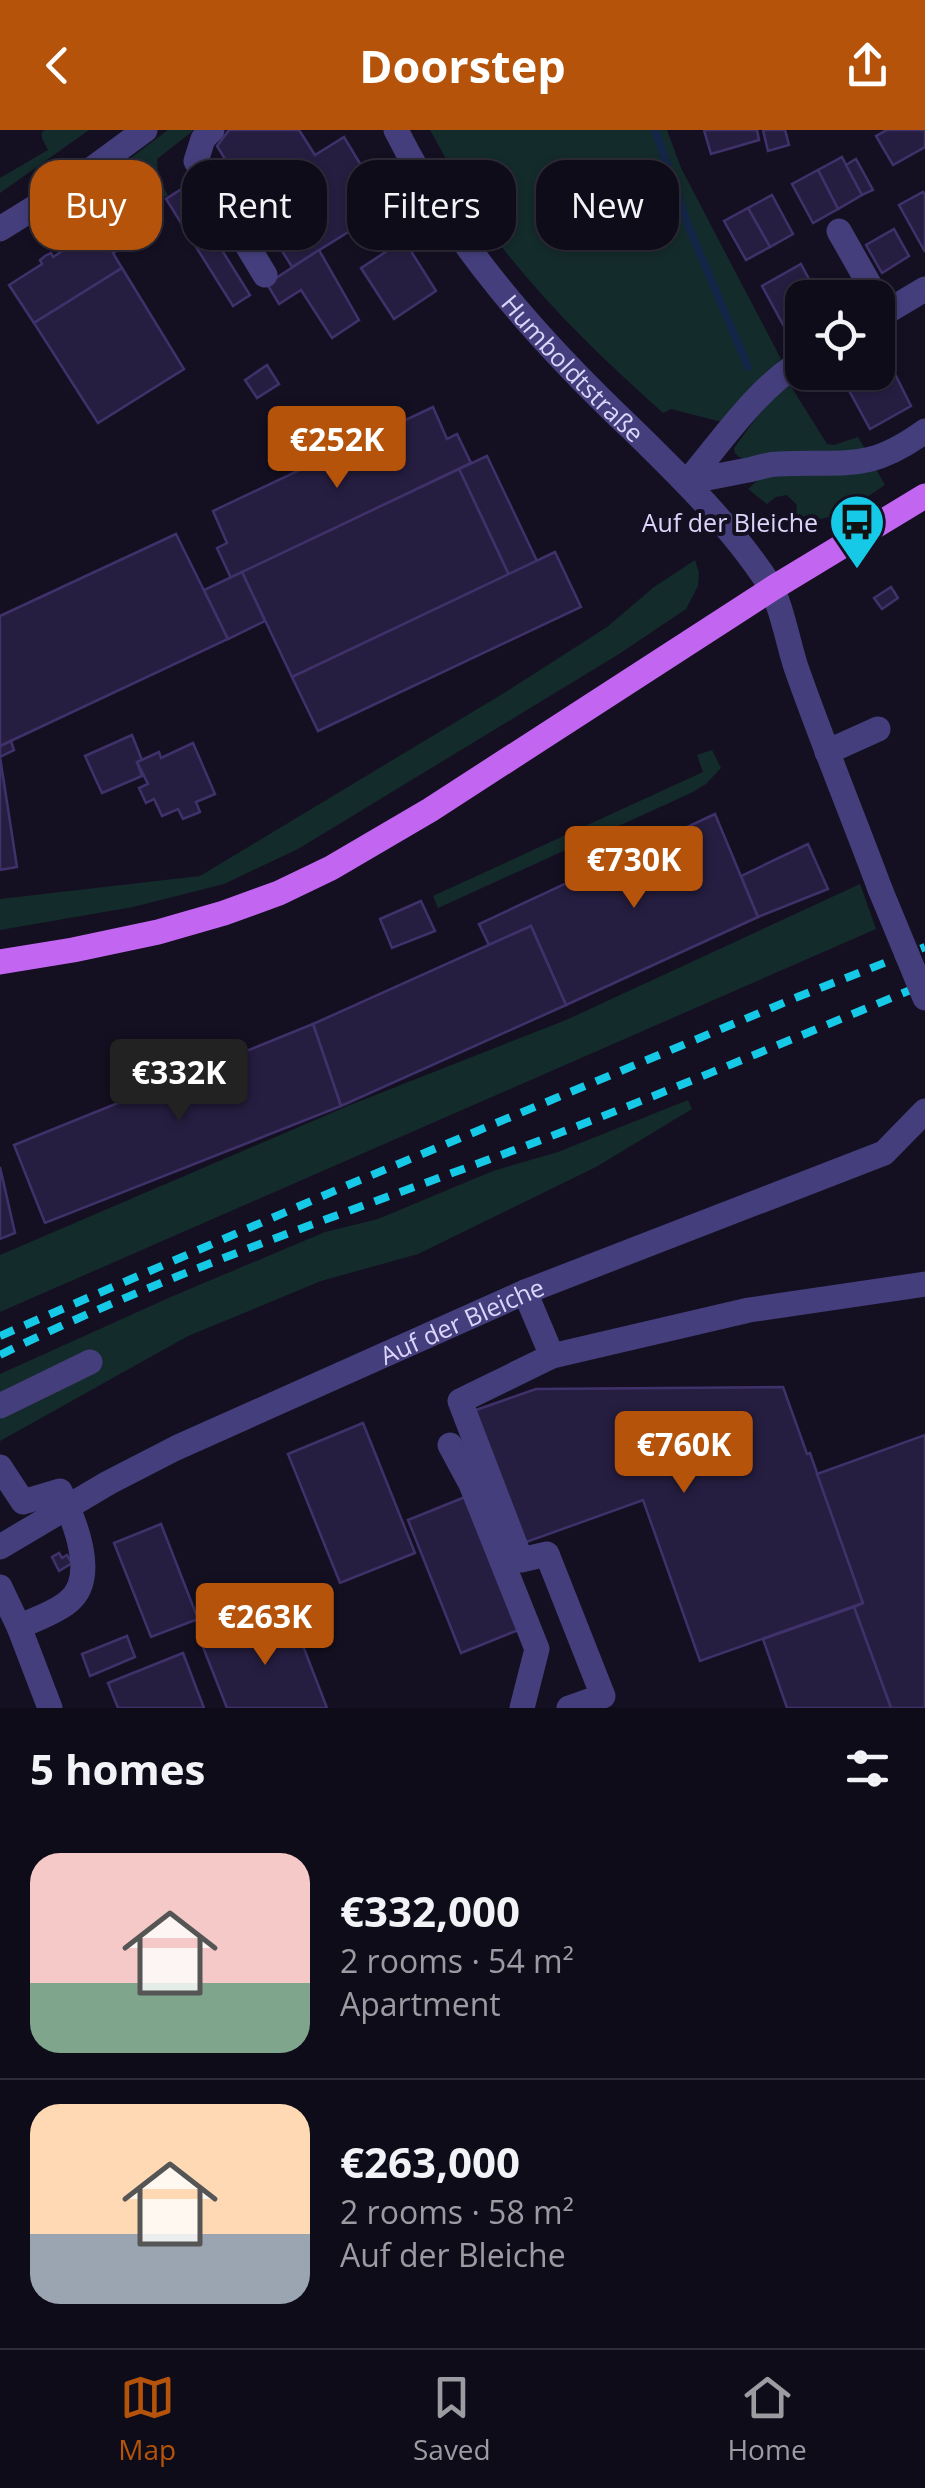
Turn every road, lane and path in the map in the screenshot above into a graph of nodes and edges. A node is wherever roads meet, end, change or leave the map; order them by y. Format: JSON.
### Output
{"nodes":[{"id":1,"x":145,"y":130,"type":"edge"},
{"id":2,"x":212,"y":130,"type":"edge"},
{"id":3,"x":396,"y":130,"type":"edge"},
{"id":4,"x":0,"y":229,"type":"edge"},
{"id":5,"x":839,"y":231,"type":"dead end"},
{"id":6,"x":265,"y":275,"type":"dead end"},
{"id":7,"x":865,"y":280,"type":"edge"},
{"id":8,"x":925,"y":289,"type":"edge"},
{"id":9,"x":895,"y":300,"type":"edge"},
{"id":10,"x":785,"y":372,"type":"edge"},
{"id":11,"x":925,"y":431,"type":"edge"},
{"id":12,"x":687,"y":482,"type":"junction"},
{"id":13,"x":925,"y":496,"type":"edge"},
{"id":14,"x":772,"y":588,"type":"junction"},
{"id":15,"x":878,"y":729,"type":"dead end"},
{"id":16,"x":827,"y":752,"type":"junction"},
{"id":17,"x":0,"y":962,"type":"edge"},
{"id":18,"x":925,"y":998,"type":"edge"},
{"id":19,"x":925,"y":1111,"type":"edge"},
{"id":20,"x":925,"y":1284,"type":"edge"},
{"id":21,"x":526,"y":1292,"type":"junction"},
{"id":22,"x":552,"y":1356,"type":"junction"},
{"id":23,"x":90,"y":1362,"type":"dead end"},
{"id":24,"x":0,"y":1406,"type":"edge"},
{"id":25,"x":450,"y":1444,"type":"dead end"},
{"id":26,"x":0,"y":1467,"type":"edge"},
{"id":27,"x":68,"y":1507,"type":"junction"},
{"id":28,"x":0,"y":1547,"type":"edge"},
{"id":29,"x":0,"y":1586,"type":"edge"},
{"id":30,"x":19,"y":1626,"type":"junction"},
{"id":31,"x":50,"y":1708,"type":"edge"},
{"id":32,"x":522,"y":1708,"type":"edge"},
{"id":33,"x":569,"y":1708,"type":"edge"}],
"edges":[{"from":1,"to":4,"type":"street"},
{"from":2,"to":6,"type":"street"},
{"from":3,"to":12,"type":"street","name":"Humboldtstraße"},
{"from":5,"to":7,"type":"street"},
{"from":8,"to":9,"type":"street"},
{"from":10,"to":12,"type":"street"},
{"from":11,"to":12,"type":"street"},
{"from":12,"to":14,"type":"street","name":"Humboldtstraße"},
{"from":13,"to":14,"type":"main road"},
{"from":14,"to":16,"type":"street"},
{"from":14,"to":17,"type":"main road"},
{"from":15,"to":16,"type":"street"},
{"from":16,"to":18,"type":"street","bridge":true},
{"from":19,"to":21,"type":"street","name":"Auf der Bleiche"},
{"from":20,"to":22,"type":"street"},
{"from":21,"to":22,"type":"street"},
{"from":21,"to":27,"type":"street","name":"Auf der Bleiche"},
{"from":22,"to":33,"type":"street"},
{"from":23,"to":24,"type":"street"},
{"from":25,"to":32,"type":"street"},
{"from":26,"to":27,"type":"street"},
{"from":27,"to":28,"type":"street","name":"Auf der Bleiche"},
{"from":27,"to":30,"type":"street"},
{"from":29,"to":30,"type":"street"},
{"from":30,"to":31,"type":"street"}]}
